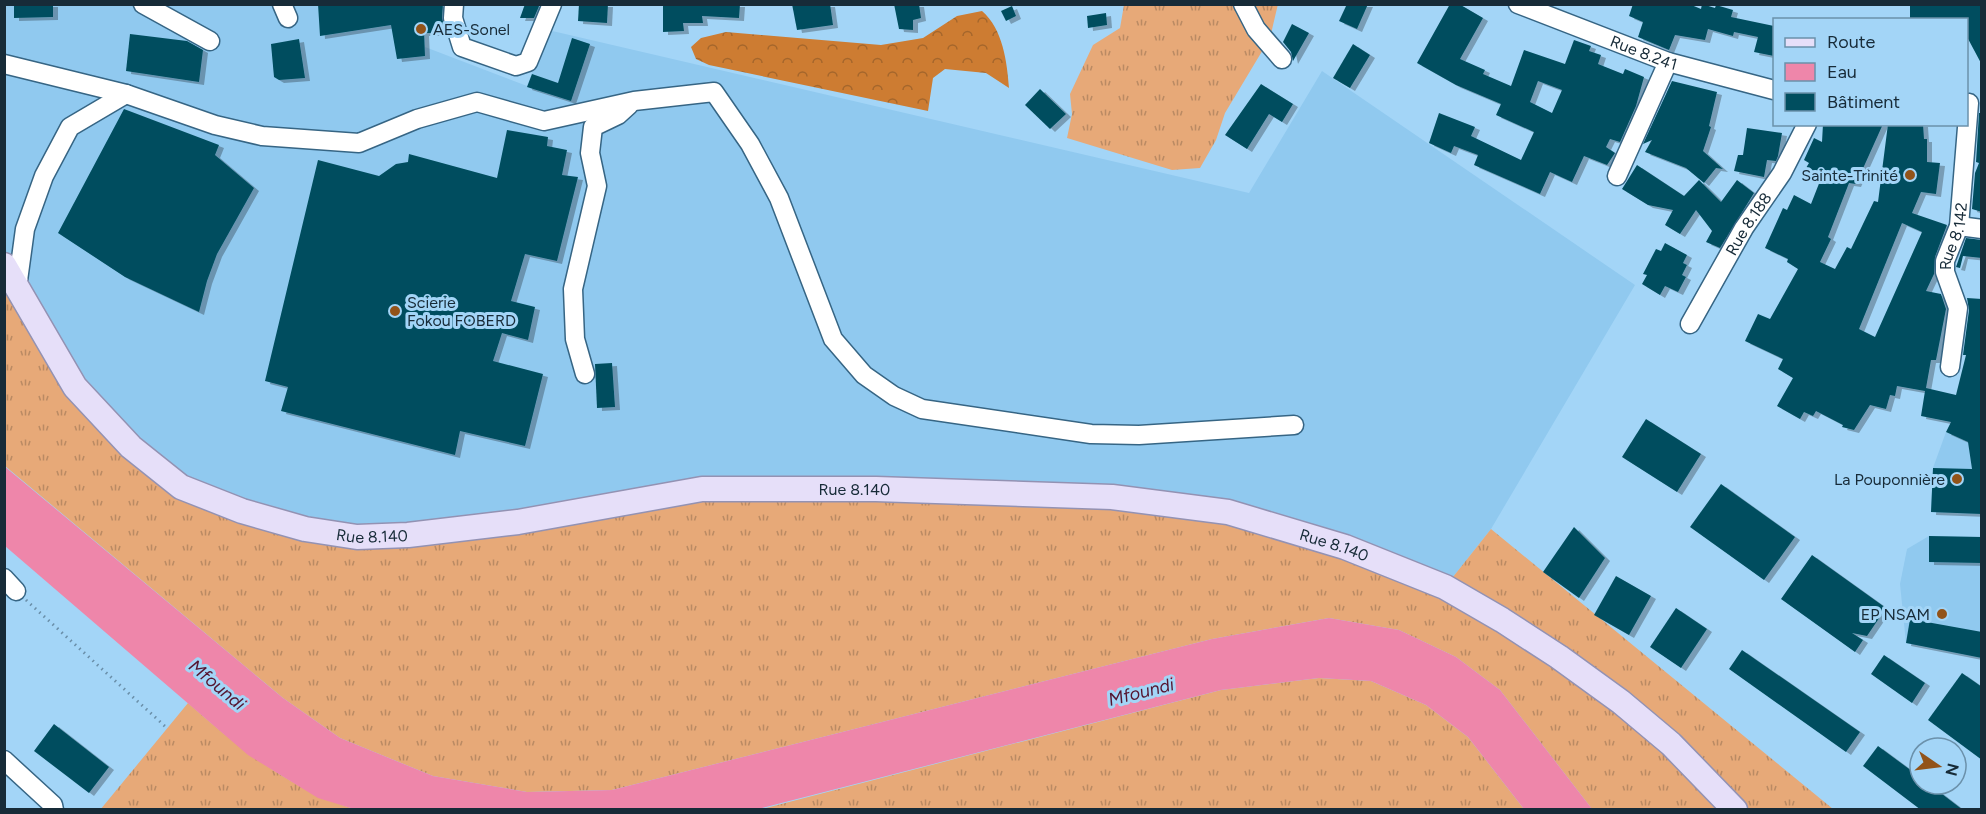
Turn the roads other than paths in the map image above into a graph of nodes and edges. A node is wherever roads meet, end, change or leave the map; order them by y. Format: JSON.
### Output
{"nodes":[{"id":1,"x":144,"y":4,"type":"edge"},
{"id":2,"x":454,"y":4,"type":"edge"},
{"id":3,"x":552,"y":4,"type":"edge"},
{"id":4,"x":1242,"y":4,"type":"edge"},
{"id":5,"x":1518,"y":4,"type":"edge"},
{"id":6,"x":210,"y":41,"type":"dead end"},
{"id":7,"x":1282,"y":59,"type":"dead end"},
{"id":8,"x":1668,"y":62,"type":"junction"},
{"id":9,"x":4,"y":64,"type":"edge"},
{"id":10,"x":1773,"y":90,"type":"edge"},
{"id":11,"x":126,"y":94,"type":"junction"},
{"id":12,"x":634,"y":101,"type":"junction"},
{"id":13,"x":1972,"y":102,"type":"edge"},
{"id":14,"x":1806,"y":126,"type":"edge"},
{"id":15,"x":1617,"y":176,"type":"dead end"},
{"id":16,"x":1959,"y":226,"type":"junction"},
{"id":17,"x":1982,"y":229,"type":"edge"},
{"id":18,"x":4,"y":266,"type":"edge"},
{"id":19,"x":17,"y":288,"type":"junction"},
{"id":20,"x":1690,"y":324,"type":"dead end"},
{"id":21,"x":1950,"y":367,"type":"dead end"},
{"id":22,"x":585,"y":374,"type":"dead end"},
{"id":23,"x":1294,"y":425,"type":"dead end"},
{"id":24,"x":4,"y":760,"type":"edge"},
{"id":25,"x":54,"y":810,"type":"edge"},
{"id":26,"x":1736,"y":810,"type":"edge"}],
"edges":[{"from":1,"to":6,"type":"street"},
{"from":2,"to":3,"type":"street"},
{"from":4,"to":7,"type":"street"},
{"from":5,"to":8,"type":"street","name":"Rue 8.241"},
{"from":8,"to":10,"type":"street","name":"Rue 8.241"},
{"from":8,"to":15,"type":"street"},
{"from":9,"to":11,"type":"street"},
{"from":11,"to":12,"type":"street"},
{"from":11,"to":19,"type":"street"},
{"from":12,"to":22,"type":"street"},
{"from":12,"to":23,"type":"street"},
{"from":13,"to":16,"type":"street","name":"Rue 8.142"},
{"from":14,"to":20,"type":"street","name":"Rue 8.188"},
{"from":16,"to":17,"type":"street"},
{"from":16,"to":21,"type":"street","name":"Rue 8.142"},
{"from":18,"to":19,"type":"main road","name":"Rue 8.140"},
{"from":19,"to":26,"type":"main road","name":"Rue 8.140"},
{"from":24,"to":25,"type":"street"}]}
